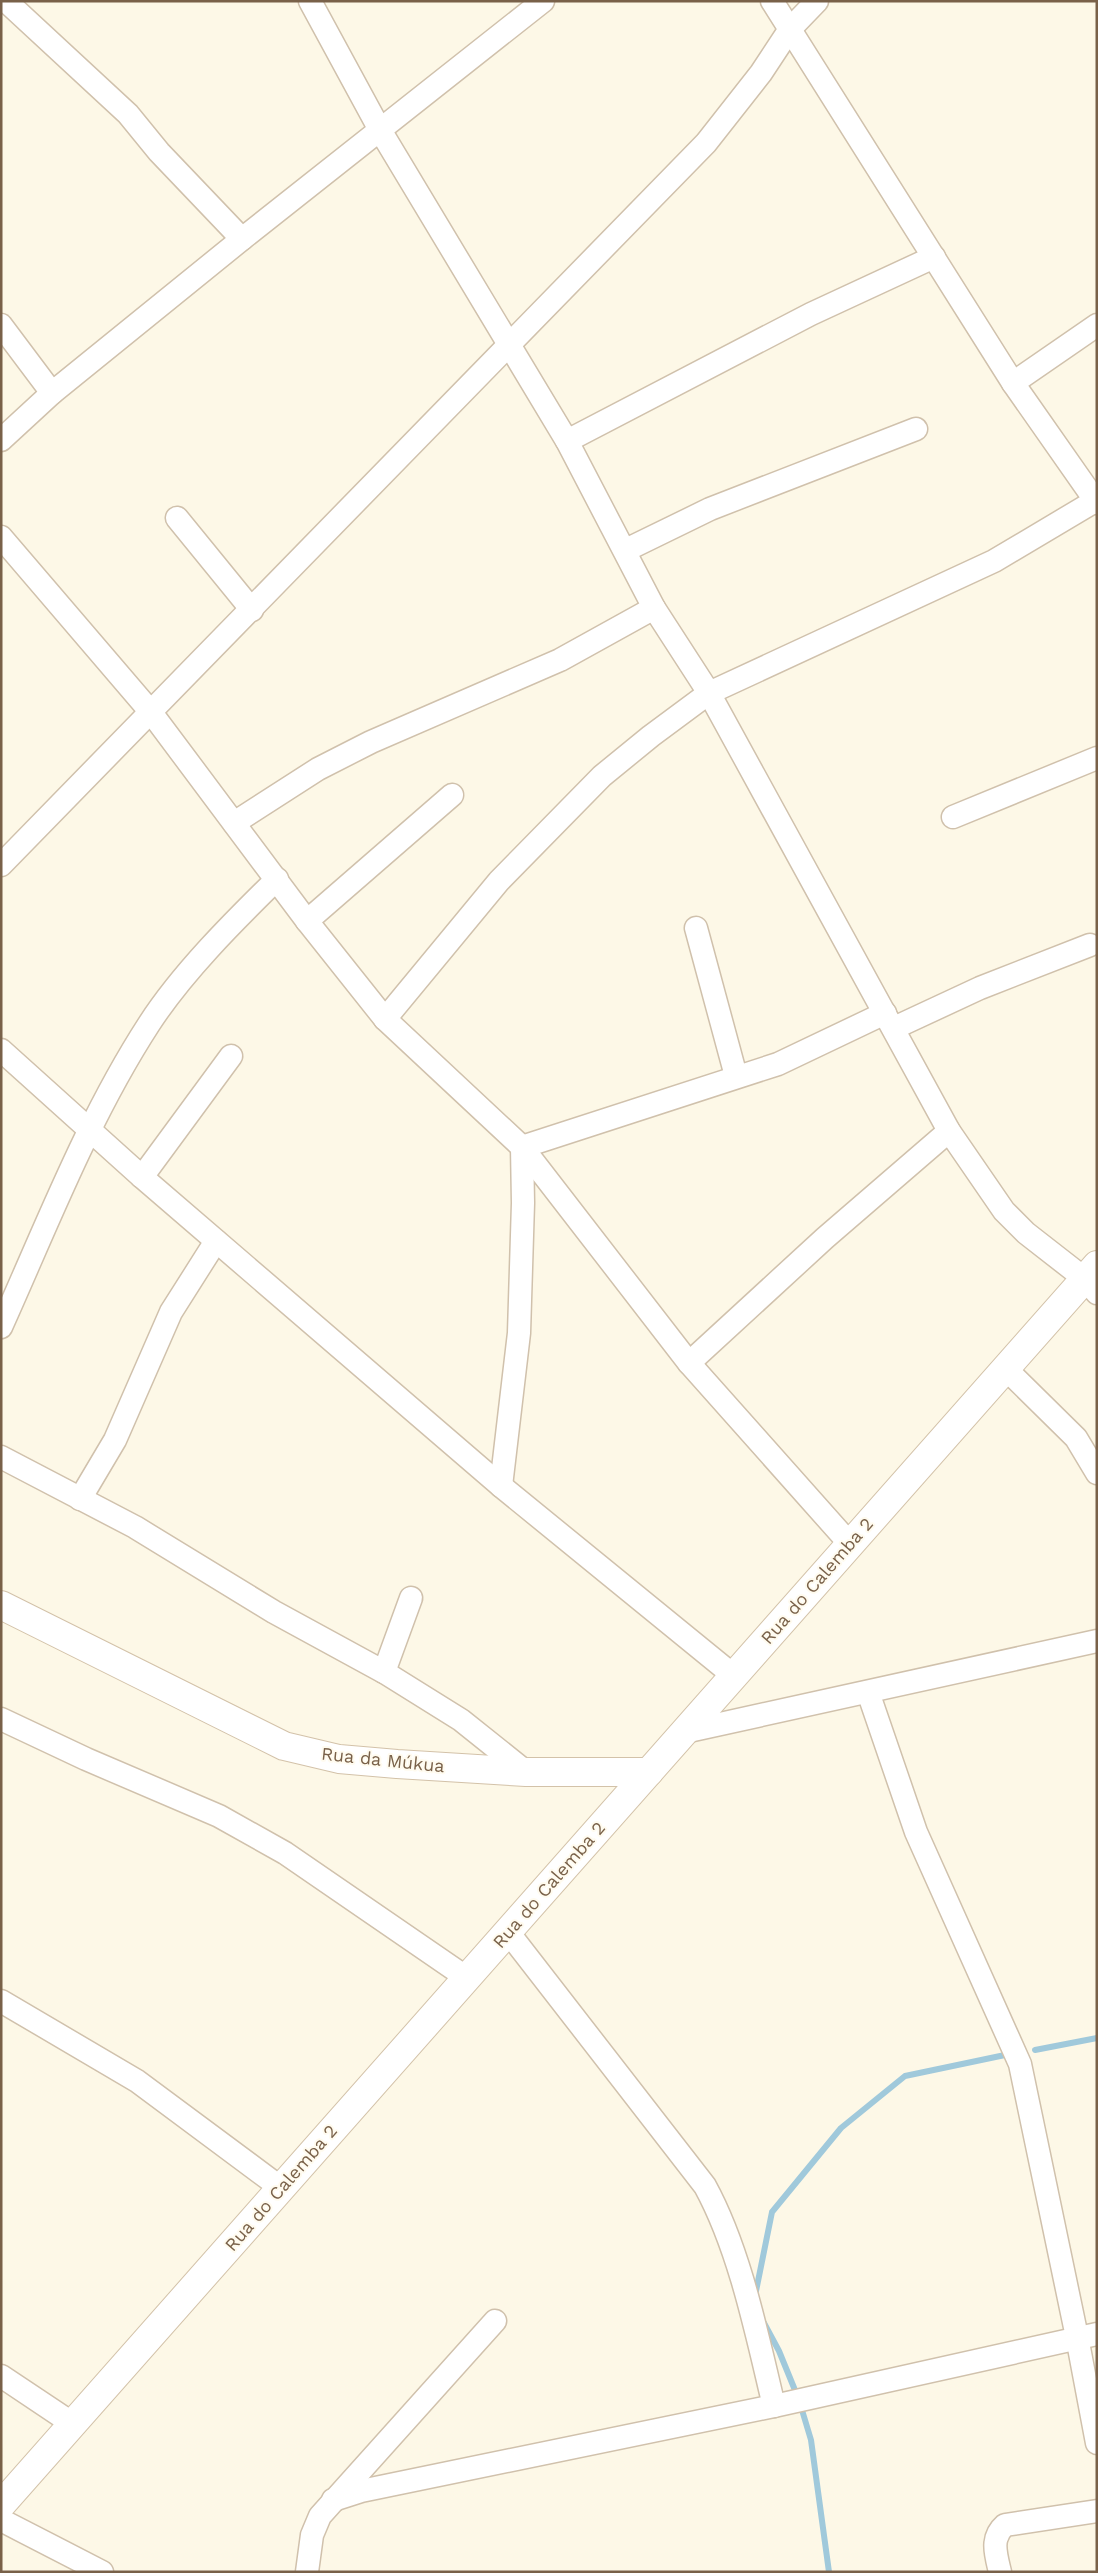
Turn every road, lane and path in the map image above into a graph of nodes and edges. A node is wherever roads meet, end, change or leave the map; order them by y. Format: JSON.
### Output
{"nodes":[{"id":1,"x":6,"y":1,"type":"edge"},
{"id":2,"x":310,"y":1,"type":"edge"},
{"id":3,"x":772,"y":1,"type":"edge"},
{"id":4,"x":817,"y":1,"type":"edge"},
{"id":5,"x":531,"y":5,"type":"edge"},
{"id":6,"x":790,"y":29,"type":"junction"},
{"id":7,"x":380,"y":130,"type":"junction"},
{"id":8,"x":242,"y":239,"type":"junction"},
{"id":9,"x":934,"y":258,"type":"junction"},
{"id":10,"x":1,"y":325,"type":"edge"},
{"id":11,"x":1097,"y":325,"type":"edge"},
{"id":12,"x":510,"y":344,"type":"junction"},
{"id":13,"x":1013,"y":382,"type":"junction"},
{"id":14,"x":52,"y":393,"type":"junction"},
{"id":15,"x":916,"y":429,"type":"dead end"},
{"id":16,"x":1,"y":440,"type":"edge"},
{"id":17,"x":567,"y":441,"type":"junction"},
{"id":18,"x":1096,"y":502,"type":"edge"},
{"id":19,"x":177,"y":518,"type":"dead end"},
{"id":20,"x":1,"y":537,"type":"edge"},
{"id":21,"x":626,"y":550,"type":"junction"},
{"id":22,"x":654,"y":608,"type":"junction"},
{"id":23,"x":252,"y":610,"type":"junction"},
{"id":24,"x":709,"y":693,"type":"junction"},
{"id":25,"x":150,"y":711,"type":"junction"},
{"id":26,"x":1097,"y":758,"type":"edge"},
{"id":27,"x":452,"y":795,"type":"dead end"},
{"id":28,"x":953,"y":817,"type":"dead end"},
{"id":29,"x":234,"y":823,"type":"junction"},
{"id":30,"x":1,"y":865,"type":"edge"},
{"id":31,"x":277,"y":879,"type":"junction"},
{"id":32,"x":307,"y":921,"type":"junction"},
{"id":33,"x":696,"y":928,"type":"dead end"},
{"id":34,"x":1090,"y":945,"type":"dead end"},
{"id":35,"x":385,"y":1019,"type":"junction"},
{"id":36,"x":889,"y":1020,"type":"junction"},
{"id":37,"x":1,"y":1050,"type":"edge"},
{"id":38,"x":231,"y":1056,"type":"dead end"},
{"id":39,"x":736,"y":1076,"type":"junction"},
{"id":40,"x":91,"y":1129,"type":"junction"},
{"id":41,"x":950,"y":1131,"type":"junction"},
{"id":42,"x":522,"y":1147,"type":"junction"},
{"id":43,"x":142,"y":1178,"type":"junction"},
{"id":44,"x":216,"y":1241,"type":"junction"},
{"id":45,"x":1093,"y":1279,"type":"edge"},
{"id":46,"x":1,"y":1327,"type":"edge"},
{"id":47,"x":689,"y":1363,"type":"junction"},
{"id":48,"x":1005,"y":1368,"type":"junction"},
{"id":49,"x":1,"y":1457,"type":"edge"},
{"id":50,"x":1097,"y":1473,"type":"edge"},
{"id":51,"x":501,"y":1486,"type":"junction"},
{"id":52,"x":80,"y":1499,"type":"junction"},
{"id":53,"x":850,"y":1544,"type":"junction"},
{"id":54,"x":410,"y":1598,"type":"dead end"},
{"id":55,"x":1,"y":1605,"type":"edge"},
{"id":56,"x":1097,"y":1641,"type":"edge"},
{"id":57,"x":384,"y":1672,"type":"junction"},
{"id":58,"x":734,"y":1676,"type":"junction"},
{"id":59,"x":868,"y":1692,"type":"junction"},
{"id":60,"x":1,"y":1719,"type":"edge"},
{"id":61,"x":684,"y":1732,"type":"junction"},
{"id":62,"x":526,"y":1772,"type":"junction"},
{"id":63,"x":648,"y":1772,"type":"junction"},
{"id":64,"x":508,"y":1932,"type":"junction"},
{"id":65,"x":467,"y":1978,"type":"junction"},
{"id":66,"x":1,"y":2001,"type":"edge"},
{"id":67,"x":281,"y":2188,"type":"junction"},
{"id":68,"x":496,"y":2321,"type":"dead end"},
{"id":69,"x":1087,"y":2336,"type":"edge"},
{"id":70,"x":1,"y":2376,"type":"edge"},
{"id":71,"x":774,"y":2406,"type":"junction"},
{"id":72,"x":73,"y":2424,"type":"junction"},
{"id":73,"x":1097,"y":2443,"type":"edge"},
{"id":74,"x":333,"y":2500,"type":"junction"},
{"id":75,"x":1,"y":2505,"type":"edge"},
{"id":76,"x":1097,"y":2511,"type":"edge"},
{"id":77,"x":1,"y":2520,"type":"edge"},
{"id":78,"x":102,"y":2572,"type":"edge"},
{"id":79,"x":307,"y":2572,"type":"edge"},
{"id":80,"x":1000,"y":2572,"type":"edge"}],
"edges":[{"from":1,"to":8,"type":"street"},
{"from":2,"to":7,"type":"street"},
{"from":3,"to":6,"type":"street"},
{"from":4,"to":6,"type":"street"},
{"from":5,"to":7,"type":"street"},
{"from":6,"to":9,"type":"street"},
{"from":6,"to":12,"type":"street"},
{"from":7,"to":8,"type":"street"},
{"from":7,"to":12,"type":"street"},
{"from":8,"to":14,"type":"street"},
{"from":9,"to":13,"type":"street"},
{"from":9,"to":17,"type":"street"},
{"from":10,"to":14,"type":"street"},
{"from":11,"to":13,"type":"street"},
{"from":12,"to":17,"type":"street"},
{"from":12,"to":23,"type":"street"},
{"from":13,"to":18,"type":"street"},
{"from":14,"to":16,"type":"street"},
{"from":15,"to":21,"type":"street"},
{"from":17,"to":21,"type":"street"},
{"from":18,"to":24,"type":"street"},
{"from":19,"to":23,"type":"street"},
{"from":20,"to":25,"type":"street"},
{"from":21,"to":22,"type":"street"},
{"from":22,"to":24,"type":"street"},
{"from":22,"to":29,"type":"street"},
{"from":23,"to":25,"type":"street"},
{"from":24,"to":35,"type":"street"},
{"from":24,"to":36,"type":"street"},
{"from":25,"to":29,"type":"street"},
{"from":25,"to":30,"type":"street"},
{"from":26,"to":28,"type":"street"},
{"from":27,"to":32,"type":"street"},
{"from":29,"to":31,"type":"street"},
{"from":31,"to":32,"type":"street"},
{"from":31,"to":40,"type":"street"},
{"from":32,"to":35,"type":"street"},
{"from":33,"to":39,"type":"street"},
{"from":34,"to":36,"type":"street"},
{"from":35,"to":42,"type":"street"},
{"from":36,"to":39,"type":"street"},
{"from":36,"to":41,"type":"street"},
{"from":37,"to":40,"type":"street"},
{"from":38,"to":43,"type":"street"},
{"from":39,"to":42,"type":"street"},
{"from":40,"to":43,"type":"street"},
{"from":40,"to":46,"type":"street"},
{"from":41,"to":45,"type":"street"},
{"from":41,"to":47,"type":"street"},
{"from":42,"to":47,"type":"street"},
{"from":42,"to":51,"type":"street"},
{"from":43,"to":44,"type":"street"},
{"from":44,"to":51,"type":"street"},
{"from":44,"to":52,"type":"street"},
{"from":45,"to":48,"type":"main road","name":"Rua do Calemba 2"},
{"from":47,"to":53,"type":"street"},
{"from":48,"to":50,"type":"street"},
{"from":48,"to":53,"type":"main road","name":"Rua do Calemba 2"},
{"from":49,"to":52,"type":"street"},
{"from":51,"to":58,"type":"street"},
{"from":52,"to":57,"type":"street"},
{"from":53,"to":58,"type":"main road","name":"Rua do Calemba 2"},
{"from":54,"to":57,"type":"street"},
{"from":55,"to":62,"type":"main road","name":"Rua da Múkua"},
{"from":56,"to":59,"type":"street"},
{"from":57,"to":62,"type":"street"},
{"from":58,"to":61,"type":"main road","name":"Rua do Calemba 2"},
{"from":59,"to":61,"type":"street"},
{"from":59,"to":69,"type":"street"},
{"from":60,"to":65,"type":"street"},
{"from":61,"to":63,"type":"main road","name":"Rua do Calemba 2"},
{"from":62,"to":63,"type":"main road","name":"Rua da Múkua"},
{"from":63,"to":64,"type":"main road","name":"Rua do Calemba 2"},
{"from":64,"to":65,"type":"main road","name":"Rua do Calemba 2"},
{"from":64,"to":71,"type":"street"},
{"from":65,"to":67,"type":"main road","name":"Rua do Calemba 2"},
{"from":66,"to":67,"type":"street"},
{"from":67,"to":72,"type":"main road","name":"Rua do Calemba 2"},
{"from":68,"to":74,"type":"street"},
{"from":69,"to":71,"type":"street"},
{"from":69,"to":73,"type":"street"},
{"from":70,"to":72,"type":"street"},
{"from":71,"to":74,"type":"street"},
{"from":72,"to":75,"type":"main road","name":"Rua do Calemba 2"},
{"from":74,"to":79,"type":"street"},
{"from":76,"to":80,"type":"street"},
{"from":77,"to":78,"type":"street"}]}
